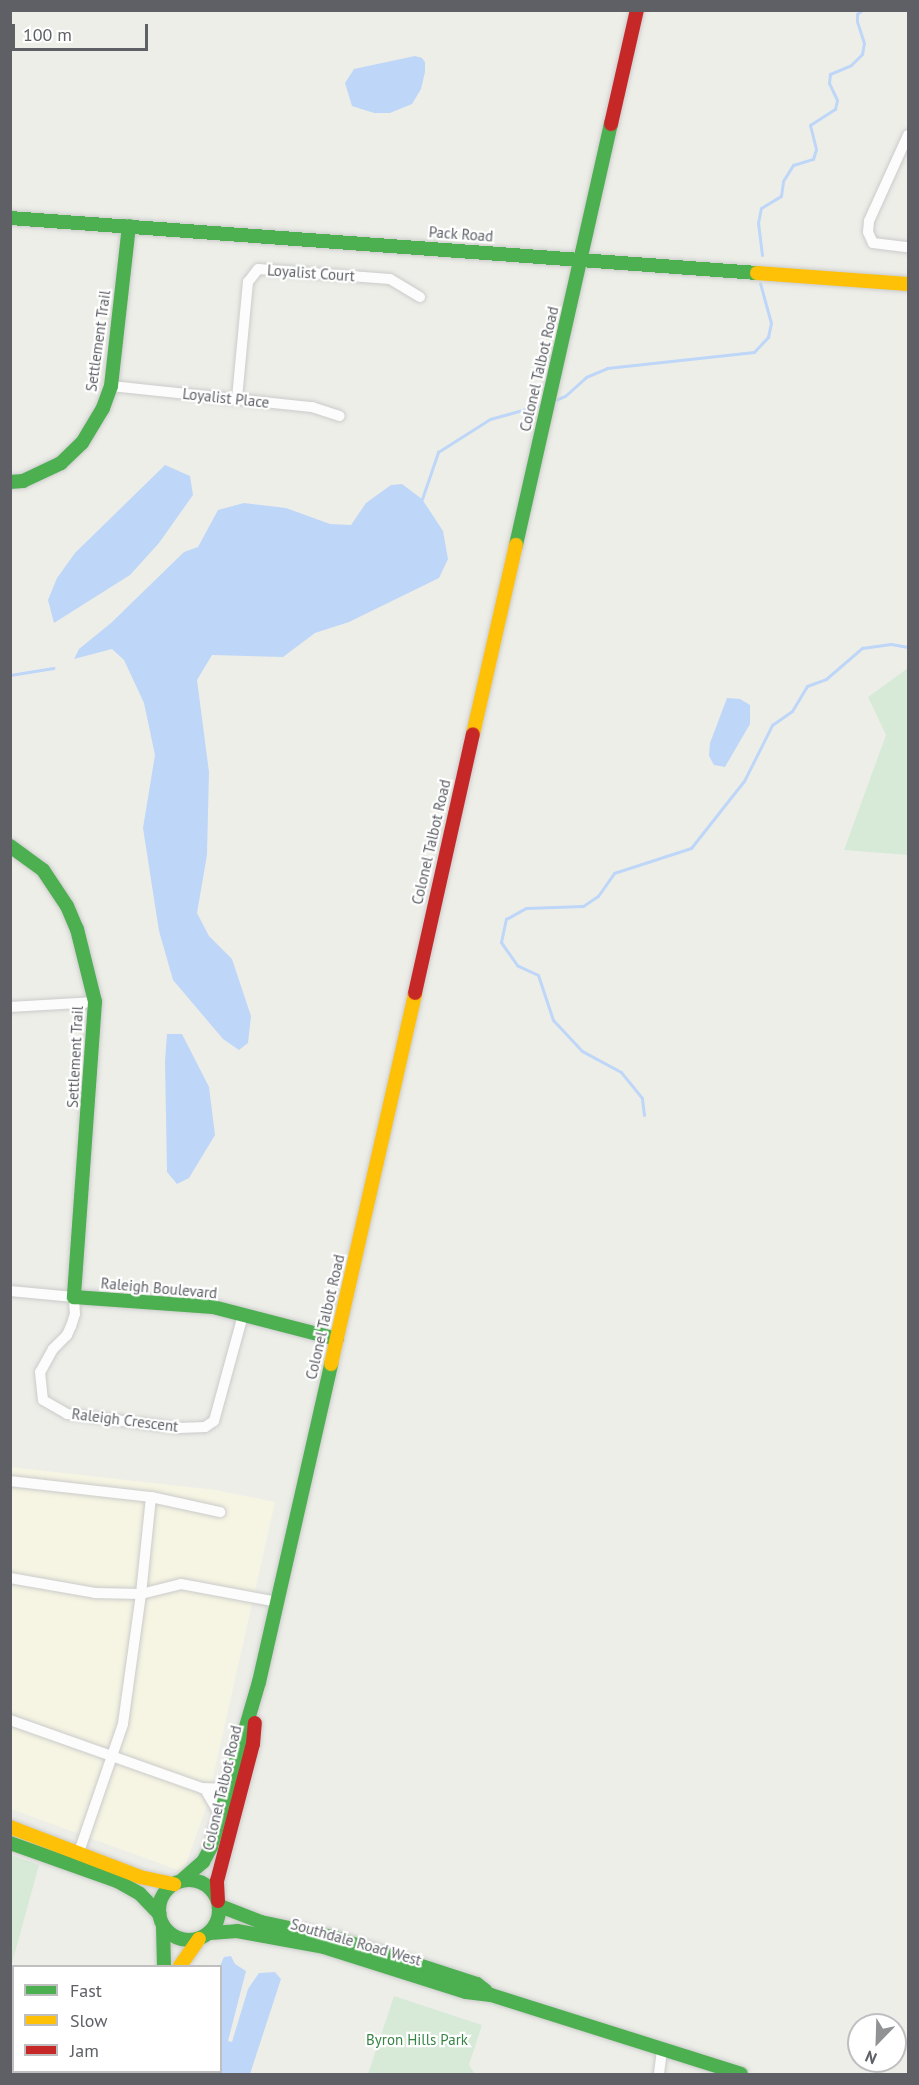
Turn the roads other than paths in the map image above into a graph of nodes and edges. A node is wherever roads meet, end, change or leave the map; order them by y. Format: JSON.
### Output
{"nodes":[{"id":1,"x":638,"y":10,"type":"edge"},
{"id":2,"x":909,"y":135,"type":"edge"},
{"id":3,"x":10,"y":218,"type":"edge"},
{"id":4,"x":129,"y":226,"type":"junction"},
{"id":5,"x":909,"y":247,"type":"edge"},
{"id":6,"x":581,"y":260,"type":"junction"},
{"id":7,"x":909,"y":284,"type":"edge"},
{"id":8,"x":420,"y":297,"type":"dead end"},
{"id":9,"x":111,"y":386,"type":"junction"},
{"id":10,"x":237,"y":398,"type":"junction"},
{"id":11,"x":340,"y":416,"type":"dead end"},
{"id":12,"x":10,"y":482,"type":"edge"},
{"id":13,"x":10,"y":846,"type":"edge"},
{"id":14,"x":95,"y":1002,"type":"junction"},
{"id":15,"x":10,"y":1007,"type":"edge"},
{"id":16,"x":10,"y":1291,"type":"edge"},
{"id":17,"x":74,"y":1297,"type":"junction"},
{"id":18,"x":243,"y":1316,"type":"junction"},
{"id":19,"x":336,"y":1339,"type":"junction"},
{"id":20,"x":10,"y":1481,"type":"edge"},
{"id":21,"x":151,"y":1497,"type":"junction"},
{"id":22,"x":220,"y":1512,"type":"dead end"},
{"id":23,"x":10,"y":1578,"type":"edge"},
{"id":24,"x":141,"y":1594,"type":"junction"},
{"id":25,"x":279,"y":1602,"type":"junction"},
{"id":26,"x":259,"y":1682,"type":"junction"},
{"id":27,"x":10,"y":1720,"type":"edge"},
{"id":28,"x":111,"y":1758,"type":"junction"},
{"id":29,"x":205,"y":1789,"type":"junction"},
{"id":30,"x":229,"y":1789,"type":"junction"},
{"id":31,"x":221,"y":1817,"type":"junction"},
{"id":32,"x":10,"y":1827,"type":"edge"},
{"id":33,"x":10,"y":1843,"type":"edge"},
{"id":34,"x":79,"y":1852,"type":"junction"},
{"id":35,"x":178,"y":1882,"type":"junction"},
{"id":36,"x":219,"y":1904,"type":"junction"},
{"id":37,"x":161,"y":1920,"type":"junction"},
{"id":38,"x":204,"y":1936,"type":"junction"},
{"id":39,"x":164,"y":1965,"type":"edge"},
{"id":40,"x":181,"y":1965,"type":"edge"},
{"id":41,"x":491,"y":1995,"type":"junction"},
{"id":42,"x":662,"y":2051,"type":"junction"},
{"id":43,"x":659,"y":2074,"type":"edge"},
{"id":44,"x":741,"y":2074,"type":"edge"}],
"edges":[{"from":1,"to":6,"type":"main road","name":"Colonel Talbot Road"},
{"from":2,"to":5,"type":"street"},
{"from":3,"to":4,"type":"main road","name":"Pack Road"},
{"from":4,"to":6,"type":"main road","name":"Pack Road"},
{"from":4,"to":9,"type":"main road","name":"Settlement Trail"},
{"from":6,"to":7,"type":"main road","name":"Pack Road"},
{"from":6,"to":19,"type":"main road","name":"Colonel Talbot Road"},
{"from":8,"to":10,"type":"street","name":"Loyalist Court"},
{"from":9,"to":10,"type":"street","name":"Loyalist Place"},
{"from":9,"to":12,"type":"main road","name":"Settlement Trail"},
{"from":10,"to":11,"type":"street","name":"Loyalist Place"},
{"from":13,"to":14,"type":"main road","name":"Settlement Trail"},
{"from":14,"to":15,"type":"street"},
{"from":14,"to":17,"type":"main road","name":"Settlement Trail"},
{"from":16,"to":17,"type":"street","name":"Raleigh Boulevard"},
{"from":17,"to":18,"type":"main road","name":"Raleigh Boulevard"},
{"from":17,"to":18,"type":"street","name":"Raleigh Crescent"},
{"from":18,"to":19,"type":"main road","name":"Raleigh Boulevard"},
{"from":19,"to":25,"type":"main road","name":"Colonel Talbot Road"},
{"from":20,"to":21,"type":"street"},
{"from":21,"to":22,"type":"street"},
{"from":21,"to":24,"type":"street"},
{"from":23,"to":24,"type":"street"},
{"from":24,"to":25,"type":"street"},
{"from":24,"to":28,"type":"street"},
{"from":25,"to":26,"type":"main road","name":"Colonel Talbot Road"},
{"from":26,"to":30,"type":"main road","name":"Colonel Talbot Road"},
{"from":26,"to":36,"type":"main road","name":"Colonel Talbot Road"},
{"from":27,"to":28,"type":"street"},
{"from":28,"to":29,"type":"street"},
{"from":28,"to":34,"type":"street"},
{"from":29,"to":30,"type":"street"},
{"from":29,"to":31,"type":"street"},
{"from":30,"to":31,"type":"main road","name":"Colonel Talbot Road"},
{"from":31,"to":35,"type":"main road","name":"Colonel Talbot Road"},
{"from":32,"to":34,"type":"main road"},
{"from":33,"to":37,"type":"main road"},
{"from":34,"to":35,"type":"main road"},
{"from":35,"to":36,"type":"main road"},
{"from":35,"to":37,"type":"main road"},
{"from":36,"to":38,"type":"main road"},
{"from":36,"to":41,"type":"main road","name":"Southdale Road West"},
{"from":37,"to":38,"type":"main road"},
{"from":37,"to":39,"type":"main road"},
{"from":38,"to":40,"type":"main road"},
{"from":38,"to":41,"type":"main road","name":"Southdale Road West"},
{"from":41,"to":42,"type":"main road","name":"Southdale Road West"},
{"from":42,"to":43,"type":"street"},
{"from":42,"to":44,"type":"main road","name":"Southdale Road West"}]}
